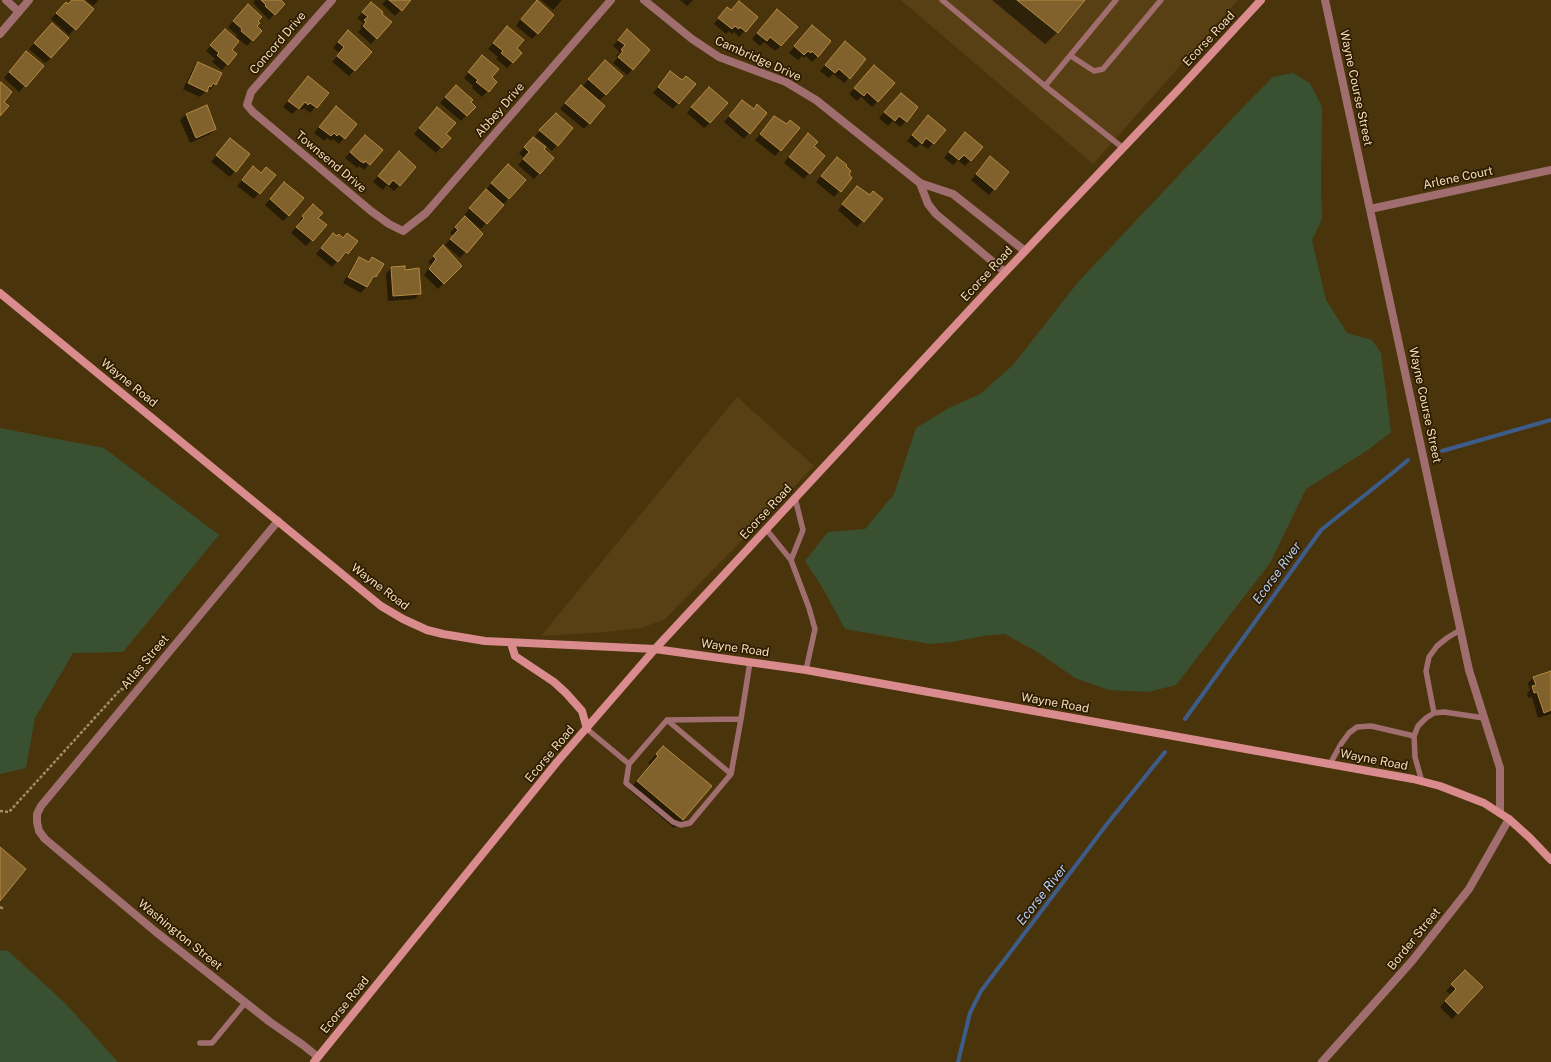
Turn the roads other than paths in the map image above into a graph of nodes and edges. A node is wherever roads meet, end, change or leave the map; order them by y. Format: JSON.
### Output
{"nodes":[{"id":1,"x":6,"y":0,"type":"edge"},
{"id":2,"x":30,"y":0,"type":"edge"},
{"id":3,"x":332,"y":0,"type":"edge"},
{"id":4,"x":611,"y":0,"type":"edge"},
{"id":5,"x":644,"y":0,"type":"edge"},
{"id":6,"x":942,"y":0,"type":"edge"},
{"id":7,"x":1116,"y":0,"type":"edge"},
{"id":8,"x":1161,"y":0,"type":"edge"},
{"id":9,"x":1261,"y":0,"type":"edge"},
{"id":10,"x":1325,"y":0,"type":"edge"},
{"id":11,"x":19,"y":12,"type":"junction"},
{"id":12,"x":0,"y":34,"type":"edge"},
{"id":13,"x":1070,"y":56,"type":"junction"},
{"id":14,"x":1045,"y":86,"type":"junction"},
{"id":15,"x":247,"y":105,"type":"joint"},
{"id":16,"x":1123,"y":148,"type":"junction"},
{"id":17,"x":1551,"y":170,"type":"edge"},
{"id":18,"x":920,"y":183,"type":"junction"},
{"id":19,"x":1370,"y":209,"type":"junction"},
{"id":20,"x":404,"y":231,"type":"joint"},
{"id":21,"x":1026,"y":251,"type":"junction"},
{"id":22,"x":1005,"y":272,"type":"junction"},
{"id":23,"x":0,"y":293,"type":"edge"},
{"id":24,"x":795,"y":498,"type":"junction"},
{"id":25,"x":278,"y":521,"type":"junction"},
{"id":26,"x":766,"y":530,"type":"junction"},
{"id":27,"x":791,"y":560,"type":"junction"},
{"id":28,"x":1460,"y":630,"type":"junction"},
{"id":29,"x":511,"y":643,"type":"junction"},
{"id":30,"x":655,"y":649,"type":"junction"},
{"id":31,"x":750,"y":662,"type":"junction"},
{"id":32,"x":806,"y":670,"type":"junction"},
{"id":33,"x":1434,"y":713,"type":"junction"},
{"id":34,"x":1484,"y":718,"type":"junction"},
{"id":35,"x":741,"y":719,"type":"junction"},
{"id":36,"x":667,"y":720,"type":"junction"},
{"id":37,"x":587,"y":729,"type":"junction"},
{"id":38,"x":1414,"y":736,"type":"junction"},
{"id":39,"x":629,"y":764,"type":"junction"},
{"id":40,"x":1330,"y":764,"type":"junction"},
{"id":41,"x":730,"y":774,"type":"junction"},
{"id":42,"x":1422,"y":782,"type":"junction"},
{"id":43,"x":1500,"y":813,"type":"junction"},
{"id":44,"x":1509,"y":819,"type":"junction"},
{"id":45,"x":37,"y":822,"type":"joint"},
{"id":46,"x":1551,"y":860,"type":"edge"},
{"id":47,"x":246,"y":1003,"type":"junction"},
{"id":48,"x":200,"y":1044,"type":"dead end"},
{"id":49,"x":316,"y":1060,"type":"edge"},
{"id":50,"x":1322,"y":1062,"type":"edge"}],
"edges":[{"from":1,"to":11,"type":"street"},
{"from":2,"to":11,"type":"street"},
{"from":3,"to":15,"type":"street","name":"Concord Drive"},
{"from":4,"to":20,"type":"street","name":"Abbey Drive"},
{"from":5,"to":18,"type":"street","name":"Cambridge Drive"},
{"from":6,"to":14,"type":"lane"},
{"from":7,"to":13,"type":"lane"},
{"from":8,"to":13,"type":"lane"},
{"from":9,"to":16,"type":"main road","name":"Ecorse Road"},
{"from":10,"to":19,"type":"street","name":"Wayne Course Street"},
{"from":11,"to":12,"type":"street"},
{"from":13,"to":14,"type":"lane"},
{"from":14,"to":16,"type":"lane"},
{"from":15,"to":20,"type":"street","name":"Townsend Drive"},
{"from":16,"to":21,"type":"main road","name":"Ecorse Road"},
{"from":17,"to":19,"type":"street","name":"Arlene Court"},
{"from":18,"to":21,"type":"street","name":"Cambridge Drive"},
{"from":18,"to":22,"type":"street"},
{"from":19,"to":28,"type":"street","name":"Wayne Course Street"},
{"from":21,"to":22,"type":"main road","name":"Ecorse Road"},
{"from":22,"to":24,"type":"main road","name":"Ecorse Road"},
{"from":23,"to":25,"type":"main road","name":"Wayne Road"},
{"from":24,"to":26,"type":"main road","name":"Ecorse Road"},
{"from":24,"to":27,"type":"lane"},
{"from":25,"to":29,"type":"main road","name":"Wayne Road"},
{"from":25,"to":45,"type":"street","name":"Atlas Street"},
{"from":26,"to":27,"type":"lane"},
{"from":26,"to":30,"type":"main road","name":"Ecorse Road"},
{"from":27,"to":32,"type":"lane"},
{"from":28,"to":33,"type":"lane"},
{"from":28,"to":34,"type":"street","name":"Wayne Course Street"},
{"from":29,"to":30,"type":"main road","name":"Wayne Road"},
{"from":29,"to":37,"type":"main road"},
{"from":30,"to":31,"type":"main road","name":"Wayne Road"},
{"from":30,"to":37,"type":"main road","name":"Ecorse Road"},
{"from":31,"to":32,"type":"main road","name":"Wayne Road"},
{"from":31,"to":35,"type":"lane"},
{"from":32,"to":40,"type":"main road","name":"Wayne Road"},
{"from":33,"to":34,"type":"lane"},
{"from":33,"to":38,"type":"lane"},
{"from":34,"to":43,"type":"street","name":"Wayne Course Street"},
{"from":35,"to":36,"type":"lane"},
{"from":35,"to":41,"type":"lane"},
{"from":36,"to":39,"type":"lane"},
{"from":36,"to":41,"type":"lane"},
{"from":37,"to":39,"type":"lane"},
{"from":37,"to":49,"type":"main road","name":"Ecorse Road"},
{"from":38,"to":40,"type":"lane"},
{"from":38,"to":42,"type":"lane"},
{"from":39,"to":41,"type":"lane"},
{"from":40,"to":42,"type":"main road","name":"Wayne Road"},
{"from":42,"to":43,"type":"main road","name":"Wayne Road"},
{"from":43,"to":44,"type":"main road","name":"Wayne Road"},
{"from":44,"to":46,"type":"main road","name":"Wayne Road"},
{"from":44,"to":50,"type":"street","name":"Border Street"},
{"from":45,"to":47,"type":"street","name":"Washington Street"},
{"from":47,"to":48,"type":"lane"},
{"from":47,"to":49,"type":"street","name":"Washington Street"}]}
